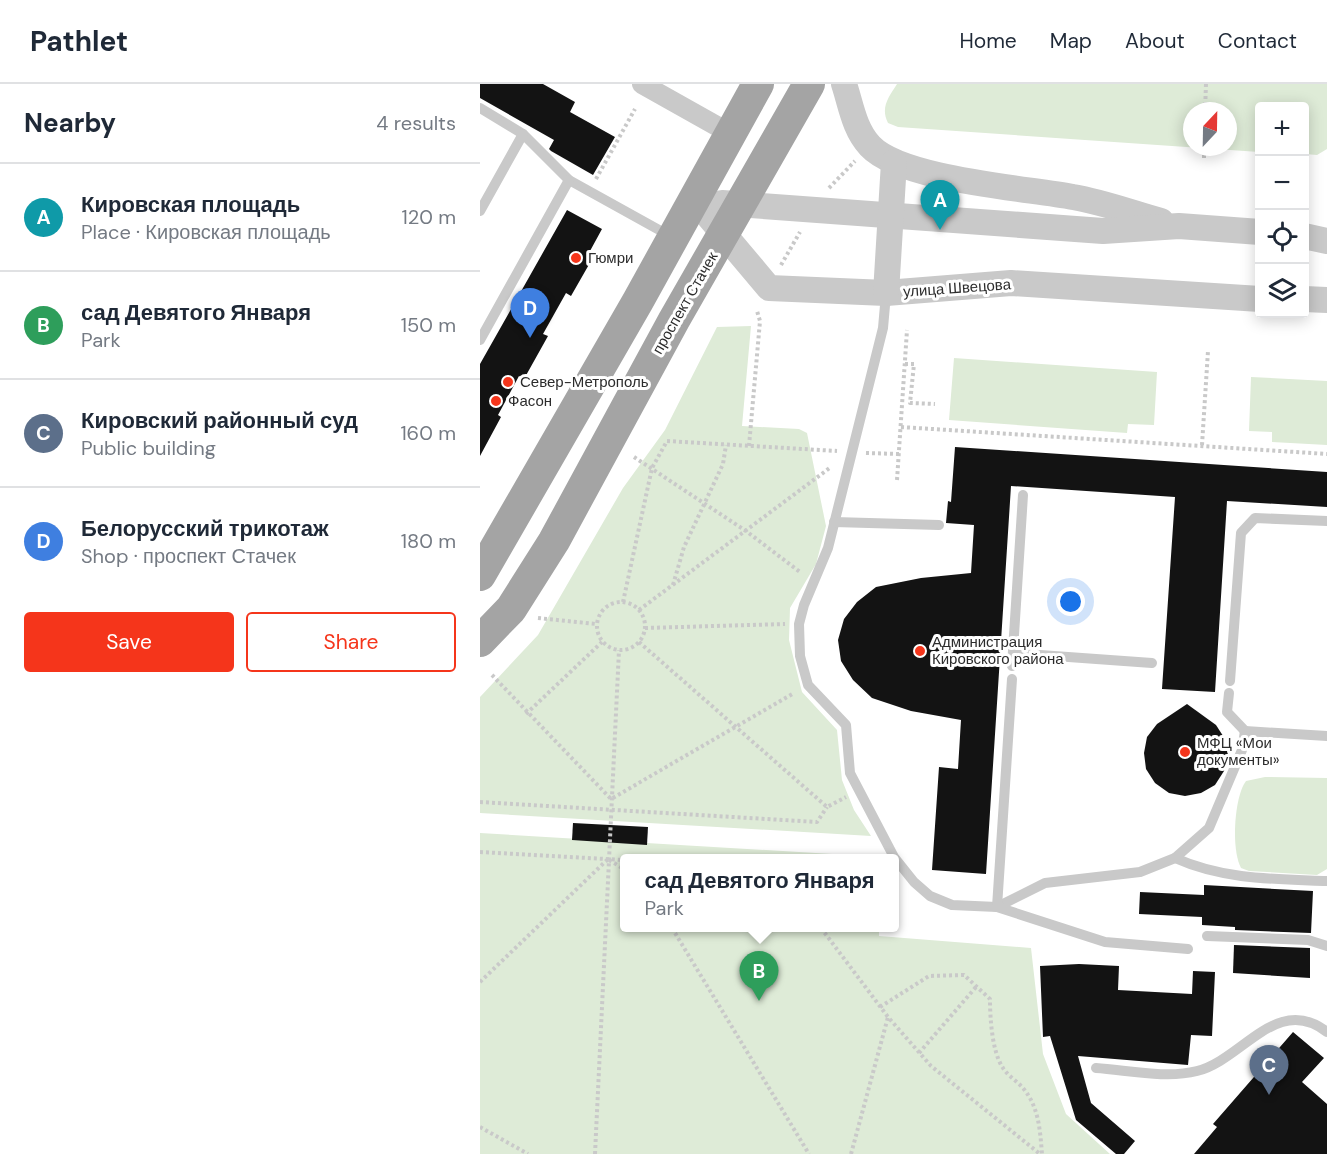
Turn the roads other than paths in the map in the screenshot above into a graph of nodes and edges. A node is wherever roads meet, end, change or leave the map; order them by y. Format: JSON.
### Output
{"nodes":[{"id":1,"x":642,"y":84,"type":"edge"},
{"id":2,"x":758,"y":84,"type":"edge"},
{"id":3,"x":809,"y":84,"type":"edge"},
{"id":4,"x":844,"y":84,"type":"edge"},
{"id":5,"x":480,"y":108,"type":"edge"},
{"id":6,"x":523,"y":134,"type":"junction"},
{"id":7,"x":731,"y":134,"type":"junction"},
{"id":8,"x":894,"y":162,"type":"junction"},
{"id":9,"x":569,"y":180,"type":"junction"},
{"id":10,"x":695,"y":200,"type":"junction"},
{"id":11,"x":740,"y":206,"type":"junction"},
{"id":12,"x":480,"y":212,"type":"edge"},
{"id":13,"x":891,"y":216,"type":"junction"},
{"id":14,"x":1179,"y":226,"type":"junction"},
{"id":15,"x":1255,"y":232,"type":"edge"},
{"id":16,"x":725,"y":233,"type":"junction"},
{"id":17,"x":1309,"y":237,"type":"edge"},
{"id":18,"x":674,"y":238,"type":"junction"},
{"id":19,"x":1327,"y":241,"type":"edge"},
{"id":20,"x":886,"y":293,"type":"junction"},
{"id":21,"x":1255,"y":299,"type":"edge"},
{"id":22,"x":1309,"y":299,"type":"edge"},
{"id":23,"x":1327,"y":300,"type":"edge"},
{"id":24,"x":480,"y":340,"type":"edge"},
{"id":25,"x":1023,"y":495,"type":"dead end"},
{"id":26,"x":1327,"y":521,"type":"edge"},
{"id":27,"x":834,"y":522,"type":"junction"},
{"id":28,"x":939,"y":525,"type":"dead end"},
{"id":29,"x":482,"y":570,"type":"edge"},
{"id":30,"x":480,"y":641,"type":"edge"},
{"id":31,"x":1013,"y":653,"type":"junction"},
{"id":32,"x":1152,"y":663,"type":"dead end"},
{"id":33,"x":1012,"y":666,"type":"dead end"},
{"id":34,"x":1012,"y":679,"type":"dead end"},
{"id":35,"x":1230,"y":681,"type":"dead end"},
{"id":36,"x":1229,"y":693,"type":"dead end"},
{"id":37,"x":1245,"y":731,"type":"junction"},
{"id":38,"x":1327,"y":736,"type":"edge"},
{"id":39,"x":892,"y":854,"type":"edge"},
{"id":40,"x":1175,"y":858,"type":"junction"},
{"id":41,"x":899,"y":863,"type":"edge"},
{"id":42,"x":1327,"y":881,"type":"edge"},
{"id":43,"x":997,"y":908,"type":"junction"},
{"id":44,"x":1207,"y":936,"type":"dead end"},
{"id":45,"x":1327,"y":946,"type":"edge"},
{"id":46,"x":1188,"y":949,"type":"dead end"},
{"id":47,"x":1327,"y":1032,"type":"edge"},
{"id":48,"x":1096,"y":1068,"type":"dead end"}],
"edges":[{"from":1,"to":7,"type":"street"},
{"from":2,"to":7,"type":"main road"},
{"from":3,"to":11,"type":"main road","name":"проспект Стачек"},
{"from":4,"to":8,"type":"street"},
{"from":5,"to":6,"type":"lane"},
{"from":6,"to":9,"type":"lane"},
{"from":6,"to":12,"type":"lane"},
{"from":7,"to":10,"type":"main road"},
{"from":8,"to":13,"type":"street"},
{"from":8,"to":14,"type":"street"},
{"from":9,"to":18,"type":"lane"},
{"from":9,"to":24,"type":"lane"},
{"from":10,"to":11,"type":"street"},
{"from":10,"to":16,"type":"street","name":"улица Швецова"},
{"from":10,"to":18,"type":"main road"},
{"from":11,"to":13,"type":"street"},
{"from":11,"to":16,"type":"main road","name":"проспект Стачек"},
{"from":13,"to":14,"type":"street"},
{"from":13,"to":20,"type":"street"},
{"from":14,"to":15,"type":"street"},
{"from":16,"to":20,"type":"street","name":"улица Швецова"},
{"from":16,"to":30,"type":"main road","name":"проспект Стачек"},
{"from":17,"to":19,"type":"street"},
{"from":18,"to":29,"type":"main road"},
{"from":20,"to":21,"type":"street","name":"улица Швецова"},
{"from":20,"to":27,"type":"lane"},
{"from":22,"to":23,"type":"street"},
{"from":25,"to":31,"type":"lane"},
{"from":26,"to":35,"type":"lane"},
{"from":27,"to":28,"type":"lane"},
{"from":27,"to":39,"type":"lane"},
{"from":31,"to":32,"type":"lane"},
{"from":31,"to":33,"type":"lane"},
{"from":34,"to":43,"type":"lane"},
{"from":36,"to":37,"type":"lane"},
{"from":37,"to":38,"type":"lane"},
{"from":37,"to":40,"type":"lane"},
{"from":40,"to":42,"type":"lane"},
{"from":40,"to":43,"type":"lane"},
{"from":41,"to":43,"type":"lane"},
{"from":43,"to":46,"type":"lane"},
{"from":44,"to":45,"type":"lane"},
{"from":47,"to":48,"type":"lane"}]}
